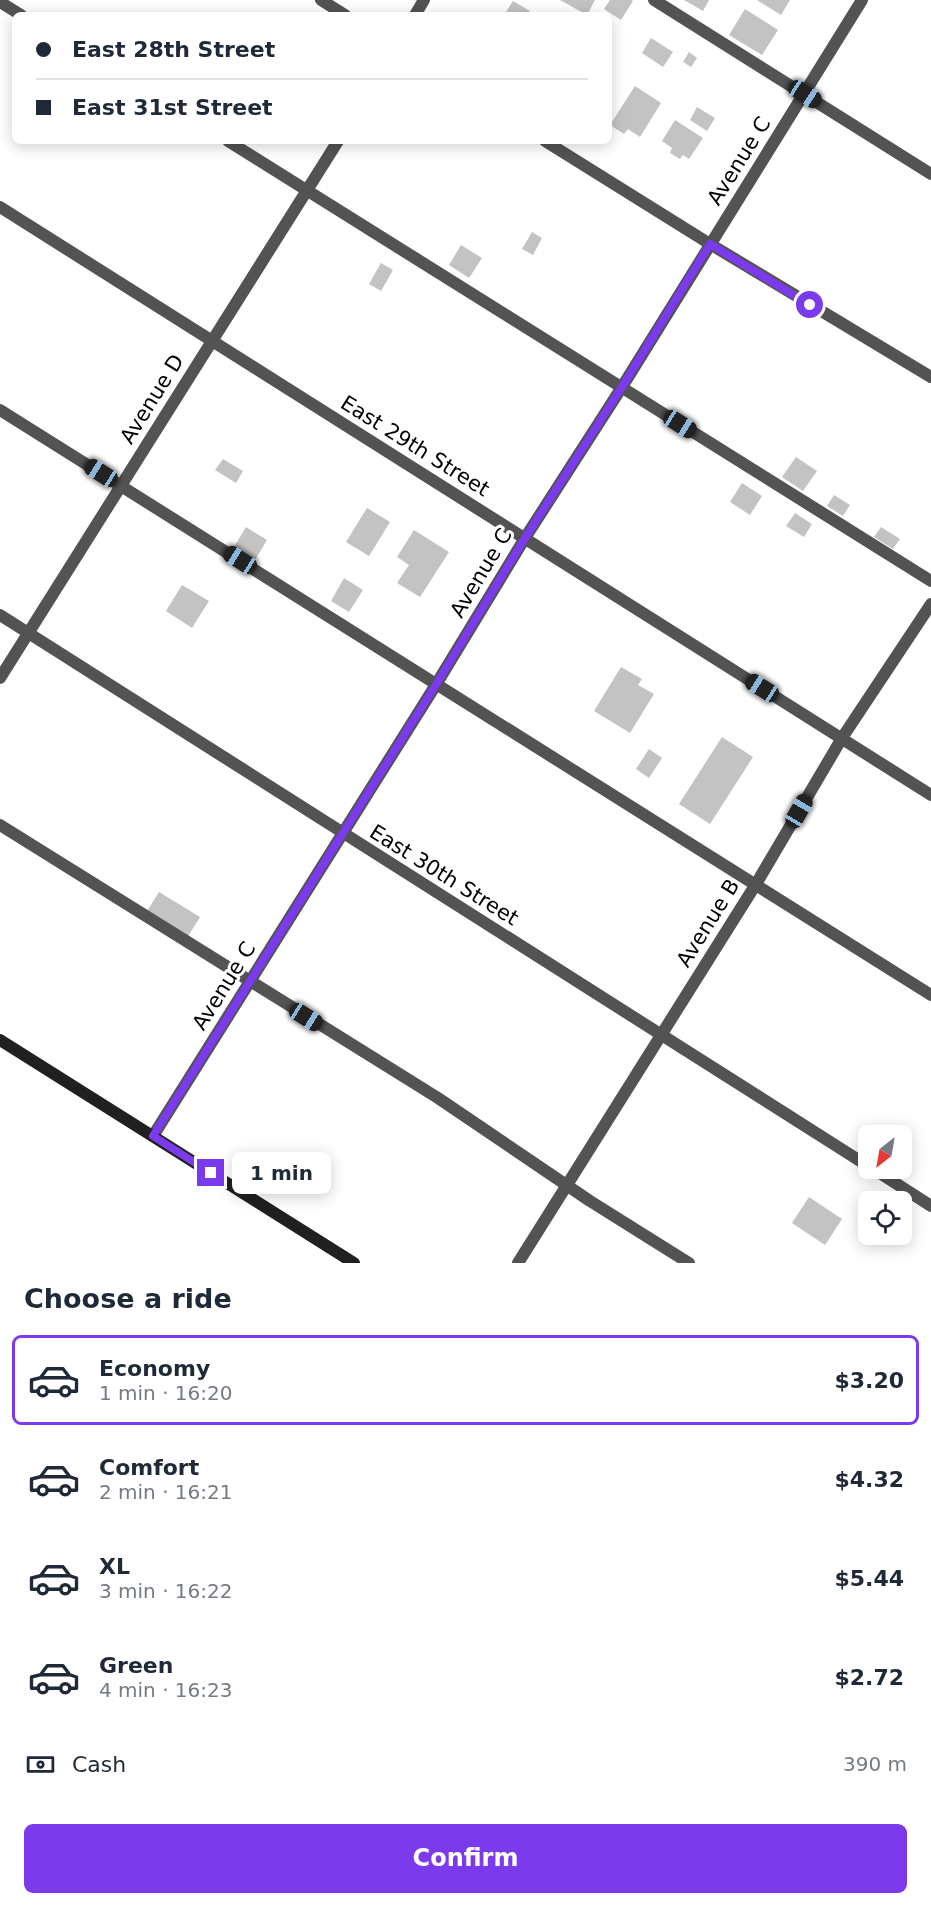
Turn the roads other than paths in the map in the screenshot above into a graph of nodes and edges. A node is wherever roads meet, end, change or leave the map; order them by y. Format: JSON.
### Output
{"nodes":[{"id":1,"x":321,"y":0,"type":"edge"},
{"id":2,"x":654,"y":0,"type":"edge"},
{"id":3,"x":862,"y":0,"type":"edge"},
{"id":4,"x":0,"y":3,"type":"edge"},
{"id":5,"x":16,"y":12,"type":"edge"},
{"id":6,"x":340,"y":12,"type":"edge"},
{"id":7,"x":805,"y":94,"type":"junction"},
{"id":8,"x":233,"y":144,"type":"edge"},
{"id":9,"x":336,"y":144,"type":"edge"},
{"id":10,"x":550,"y":144,"type":"edge"},
{"id":11,"x":931,"y":174,"type":"edge"},
{"id":12,"x":309,"y":190,"type":"junction"},
{"id":13,"x":0,"y":207,"type":"edge"},
{"id":14,"x":710,"y":244,"type":"junction"},
{"id":15,"x":211,"y":341,"type":"junction"},
{"id":16,"x":931,"y":377,"type":"edge"},
{"id":17,"x":622,"y":387,"type":"junction"},
{"id":18,"x":0,"y":410,"type":"edge"},
{"id":19,"x":121,"y":486,"type":"junction"},
{"id":20,"x":525,"y":538,"type":"junction"},
{"id":21,"x":931,"y":581,"type":"edge"},
{"id":22,"x":931,"y":604,"type":"edge"},
{"id":23,"x":0,"y":615,"type":"edge"},
{"id":24,"x":28,"y":633,"type":"junction"},
{"id":25,"x":0,"y":678,"type":"edge"},
{"id":26,"x":437,"y":683,"type":"junction"},
{"id":27,"x":842,"y":738,"type":"junction"},
{"id":28,"x":931,"y":795,"type":"edge"},
{"id":29,"x":0,"y":825,"type":"edge"},
{"id":30,"x":342,"y":834,"type":"junction"},
{"id":31,"x":756,"y":884,"type":"junction"},
{"id":32,"x":250,"y":982,"type":"junction"},
{"id":33,"x":931,"y":995,"type":"edge"},
{"id":34,"x":661,"y":1035,"type":"junction"},
{"id":35,"x":0,"y":1040,"type":"edge"},
{"id":36,"x":153,"y":1136,"type":"junction"},
{"id":37,"x":858,"y":1159,"type":"edge"},
{"id":38,"x":889,"y":1179,"type":"edge"},
{"id":39,"x":567,"y":1185,"type":"junction"},
{"id":40,"x":931,"y":1206,"type":"edge"},
{"id":41,"x":349,"y":1262,"type":"edge"},
{"id":42,"x":518,"y":1263,"type":"edge"},
{"id":43,"x":689,"y":1263,"type":"edge"}],
"edges":[{"from":1,"to":6,"type":"street"},
{"from":2,"to":7,"type":"street"},
{"from":3,"to":7,"type":"street","name":"Avenue C"},
{"from":4,"to":5,"type":"street"},
{"from":7,"to":11,"type":"street"},
{"from":7,"to":14,"type":"street","name":"Avenue C"},
{"from":8,"to":12,"type":"street"},
{"from":9,"to":12,"type":"street","name":"Avenue D"},
{"from":10,"to":14,"type":"street"},
{"from":12,"to":15,"type":"street","name":"Avenue D"},
{"from":12,"to":17,"type":"street"},
{"from":13,"to":15,"type":"street","name":"East 29th Street"},
{"from":14,"to":16,"type":"street"},
{"from":14,"to":17,"type":"street","name":"Avenue C"},
{"from":15,"to":19,"type":"street","name":"Avenue D"},
{"from":15,"to":20,"type":"street","name":"East 29th Street"},
{"from":17,"to":20,"type":"street","name":"Avenue C"},
{"from":17,"to":21,"type":"street"},
{"from":18,"to":19,"type":"street"},
{"from":19,"to":24,"type":"street","name":"Avenue D"},
{"from":19,"to":26,"type":"street"},
{"from":20,"to":26,"type":"street","name":"Avenue C"},
{"from":20,"to":27,"type":"street","name":"East 29th Street"},
{"from":22,"to":27,"type":"street","name":"Avenue B"},
{"from":23,"to":24,"type":"street","name":"East 30th Street"},
{"from":24,"to":25,"type":"street","name":"Avenue D"},
{"from":24,"to":30,"type":"street","name":"East 30th Street"},
{"from":26,"to":30,"type":"street","name":"Avenue C"},
{"from":26,"to":31,"type":"street"},
{"from":27,"to":28,"type":"street","name":"East 29th Street"},
{"from":27,"to":31,"type":"street","name":"Avenue B"},
{"from":29,"to":32,"type":"street"},
{"from":30,"to":32,"type":"street","name":"Avenue C"},
{"from":30,"to":34,"type":"street","name":"East 30th Street"},
{"from":31,"to":33,"type":"street"},
{"from":31,"to":34,"type":"street","name":"Avenue B"},
{"from":32,"to":36,"type":"street","name":"Avenue C"},
{"from":32,"to":39,"type":"street"},
{"from":34,"to":37,"type":"street","name":"East 30th Street"},
{"from":34,"to":39,"type":"street","name":"Avenue B"},
{"from":35,"to":36,"type":"street"},
{"from":36,"to":41,"type":"street"},
{"from":38,"to":40,"type":"street","name":"East 30th Street"},
{"from":39,"to":42,"type":"street","name":"Avenue B"},
{"from":39,"to":43,"type":"street"}]}
